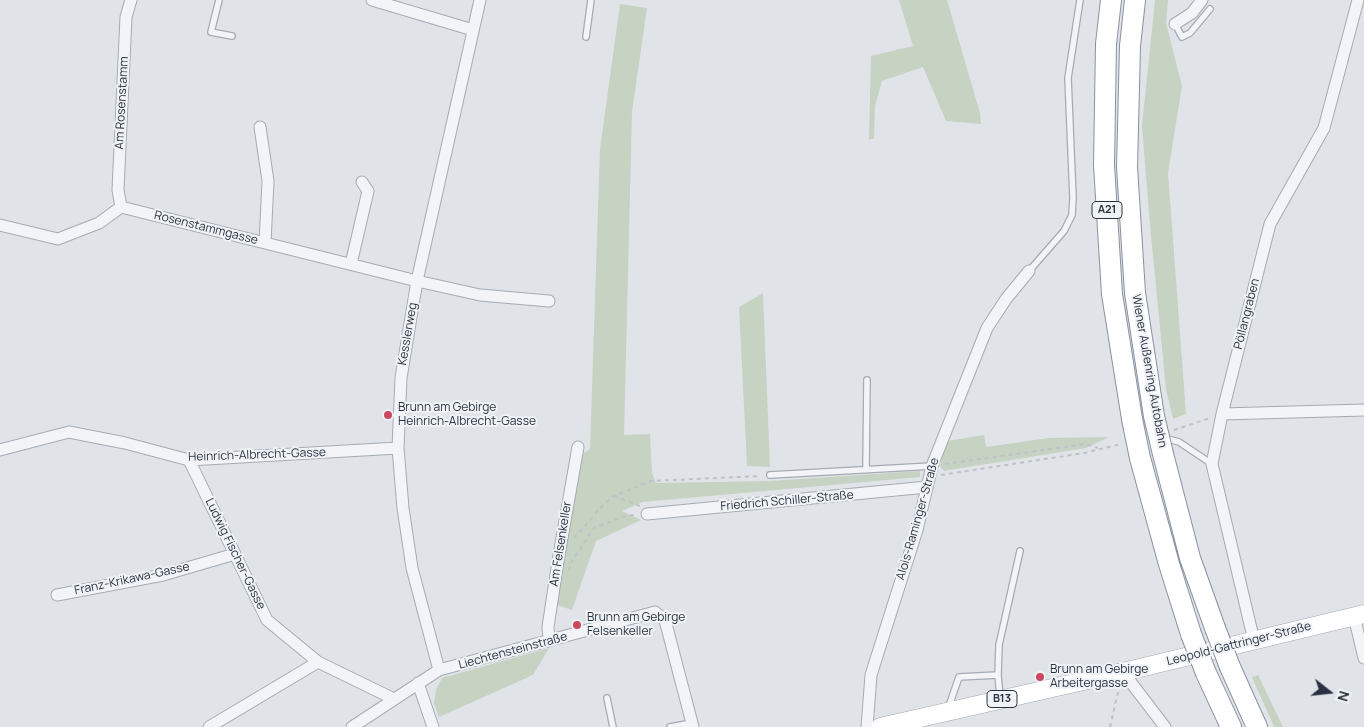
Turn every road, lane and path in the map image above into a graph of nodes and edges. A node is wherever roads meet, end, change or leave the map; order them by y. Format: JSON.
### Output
{"nodes":[{"id":1,"x":131,"y":0,"type":"edge"},
{"id":2,"x":219,"y":0,"type":"edge"},
{"id":3,"x":372,"y":0,"type":"edge"},
{"id":4,"x":480,"y":0,"type":"edge"},
{"id":5,"x":591,"y":0,"type":"edge"},
{"id":6,"x":1080,"y":0,"type":"edge"},
{"id":7,"x":1111,"y":0,"type":"edge"},
{"id":8,"x":1135,"y":0,"type":"edge"},
{"id":9,"x":1358,"y":0,"type":"edge"},
{"id":10,"x":1206,"y":4,"type":"edge"},
{"id":11,"x":1175,"y":24,"type":"dead end"},
{"id":12,"x":473,"y":30,"type":"junction"},
{"id":13,"x":232,"y":36,"type":"dead end"},
{"id":14,"x":586,"y":37,"type":"dead end"},
{"id":15,"x":260,"y":127,"type":"dead end"},
{"id":16,"x":362,"y":182,"type":"dead end"},
{"id":17,"x":121,"y":207,"type":"junction"},
{"id":18,"x":0,"y":225,"type":"edge"},
{"id":19,"x":265,"y":243,"type":"junction"},
{"id":20,"x":351,"y":264,"type":"junction"},
{"id":21,"x":1029,"y":271,"type":"joint"},
{"id":22,"x":417,"y":281,"type":"junction"},
{"id":23,"x":549,"y":301,"type":"dead end"},
{"id":24,"x":867,"y":380,"type":"dead end"},
{"id":25,"x":1364,"y":410,"type":"edge"},
{"id":26,"x":1222,"y":414,"type":"junction"},
{"id":27,"x":1127,"y":443,"type":"dead end"},
{"id":28,"x":1158,"y":445,"type":"junction"},
{"id":29,"x":578,"y":447,"type":"dead end"},
{"id":30,"x":398,"y":448,"type":"junction"},
{"id":31,"x":1101,"y":449,"type":"junction"},
{"id":32,"x":0,"y":450,"type":"edge"},
{"id":33,"x":189,"y":460,"type":"junction"},
{"id":34,"x":1212,"y":464,"type":"junction"},
{"id":35,"x":866,"y":469,"type":"junction"},
{"id":36,"x":770,"y":475,"type":"joint"},
{"id":37,"x":930,"y":477,"type":"junction"},
{"id":38,"x":614,"y":496,"type":"junction"},
{"id":39,"x":648,"y":514,"type":"junction"},
{"id":40,"x":1020,"y":551,"type":"dead end"},
{"id":41,"x":235,"y":554,"type":"junction"},
{"id":42,"x":559,"y":555,"type":"junction"},
{"id":43,"x":568,"y":575,"type":"dead end"},
{"id":44,"x":57,"y":595,"type":"dead end"},
{"id":45,"x":1359,"y":615,"type":"edge"},
{"id":46,"x":549,"y":641,"type":"junction"},
{"id":47,"x":1254,"y":641,"type":"junction"},
{"id":48,"x":1364,"y":658,"type":"edge"},
{"id":49,"x":318,"y":662,"type":"junction"},
{"id":50,"x":439,"y":670,"type":"junction"},
{"id":51,"x":998,"y":675,"type":"junction"},
{"id":52,"x":1128,"y":678,"type":"junction"},
{"id":53,"x":418,"y":683,"type":"junction"},
{"id":54,"x":394,"y":698,"type":"junction"},
{"id":55,"x":606,"y":698,"type":"dead end"},
{"id":56,"x":1000,"y":699,"type":"junction"},
{"id":57,"x":947,"y":711,"type":"junction"},
{"id":58,"x":693,"y":725,"type":"edge"},
{"id":59,"x":209,"y":727,"type":"edge"},
{"id":60,"x":352,"y":727,"type":"edge"},
{"id":61,"x":433,"y":727,"type":"edge"},
{"id":62,"x":613,"y":727,"type":"edge"},
{"id":63,"x":670,"y":727,"type":"edge"},
{"id":64,"x":867,"y":727,"type":"edge"},
{"id":65,"x":880,"y":727,"type":"edge"},
{"id":66,"x":1110,"y":727,"type":"edge"},
{"id":67,"x":1165,"y":727,"type":"edge"},
{"id":68,"x":1231,"y":727,"type":"edge"},
{"id":69,"x":1257,"y":727,"type":"edge"}],
"edges":[{"from":1,"to":17,"type":"street","name":"Am Rosenstamm"},
{"from":2,"to":13,"type":"lane"},
{"from":3,"to":12,"type":"street"},
{"from":4,"to":12,"type":"street","name":"Kesslerweg"},
{"from":5,"to":14,"type":"lane"},
{"from":6,"to":21,"type":"lane"},
{"from":7,"to":68,"type":"highway","name":"Wiener Außenring Autobahn","number":"A21","bridge":true},
{"from":8,"to":28,"type":"highway","name":"Wiener Außenring Autobahn","number":"A21","bridge":true},
{"from":9,"to":26,"type":"street","name":"Pöllangraben"},
{"from":10,"to":11,"type":"street"},
{"from":12,"to":22,"type":"street","name":"Kesslerweg"},
{"from":15,"to":19,"type":"street"},
{"from":16,"to":20,"type":"street"},
{"from":17,"to":18,"type":"street"},
{"from":17,"to":19,"type":"street","name":"Rosenstammgasse"},
{"from":19,"to":20,"type":"street","name":"Rosenstammgasse"},
{"from":20,"to":22,"type":"street","name":"Rosenstammgasse"},
{"from":21,"to":37,"type":"street","name":"Alois-Raminger-Straße"},
{"from":22,"to":23,"type":"street","name":"Rosenstammgasse"},
{"from":22,"to":30,"type":"street","name":"Kesslerweg"},
{"from":24,"to":35,"type":"lane"},
{"from":25,"to":26,"type":"street"},
{"from":26,"to":28,"type":"path"},
{"from":26,"to":34,"type":"street","name":"Pöllangraben"},
{"from":27,"to":31,"type":"path"},
{"from":28,"to":34,"type":"lane"},
{"from":28,"to":69,"type":"highway","name":"Wiener Außenring Autobahn","number":"A21","bridge":true},
{"from":29,"to":42,"type":"street","name":"Am Felsenkeller"},
{"from":30,"to":33,"type":"street","name":"Heinrich-Albrecht-Gasse"},
{"from":30,"to":50,"type":"street","name":"Kesslerweg"},
{"from":31,"to":37,"type":"path"},
{"from":31,"to":37,"type":"path"},
{"from":32,"to":33,"type":"street","name":"Heinrich-Albrecht-Gasse"},
{"from":33,"to":41,"type":"street","name":"Ludwig Fischer-Gasse"},
{"from":34,"to":47,"type":"street","name":"Pöllangraben"},
{"from":35,"to":36,"type":"lane"},
{"from":35,"to":37,"type":"lane"},
{"from":36,"to":38,"type":"path"},
{"from":37,"to":39,"type":"street","name":"Friedrich Schiller-Straße"},
{"from":37,"to":64,"type":"street","name":"Alois-Raminger-Straße"},
{"from":38,"to":39,"type":"path"},
{"from":38,"to":42,"type":"path"},
{"from":39,"to":43,"type":"path"},
{"from":40,"to":51,"type":"lane"},
{"from":41,"to":44,"type":"street","name":"Franz-Krikawa-Gasse"},
{"from":41,"to":49,"type":"street","name":"Ludwig Fischer-Gasse"},
{"from":42,"to":46,"type":"street","name":"Am Felsenkeller"},
{"from":45,"to":47,"type":"main road","name":"Leopold-Gattringer-Straße","number":"B13"},
{"from":45,"to":48,"type":"street"},
{"from":46,"to":50,"type":"street","name":"Liechtensteinstraße"},
{"from":46,"to":58,"type":"street","name":"Liechtensteinstraße"},
{"from":47,"to":52,"type":"main road","name":"Leopold-Gattringer-Straße","number":"B13"},
{"from":49,"to":54,"type":"street","name":"Ludwig Fischer-Gasse"},
{"from":49,"to":59,"type":"street"},
{"from":50,"to":53,"type":"street","name":"Liechtensteinstraße"},
{"from":51,"to":56,"type":"lane"},
{"from":51,"to":57,"type":"lane"},
{"from":52,"to":56,"type":"main road","name":"Leopold-Gattringer-Straße","number":"B13"},
{"from":52,"to":66,"type":"path"},
{"from":52,"to":67,"type":"street"},
{"from":53,"to":54,"type":"street","name":"Liechtensteinstraße"},
{"from":53,"to":61,"type":"street"},
{"from":54,"to":60,"type":"street","name":"Liechtensteinstraße"},
{"from":55,"to":62,"type":"lane"},
{"from":56,"to":57,"type":"main road","name":"Leopold-Gattringer-Straße","number":"B13"},
{"from":57,"to":65,"type":"main road","name":"Leopold-Gattringer-Straße","number":"B13"},
{"from":58,"to":63,"type":"lane"}]}
